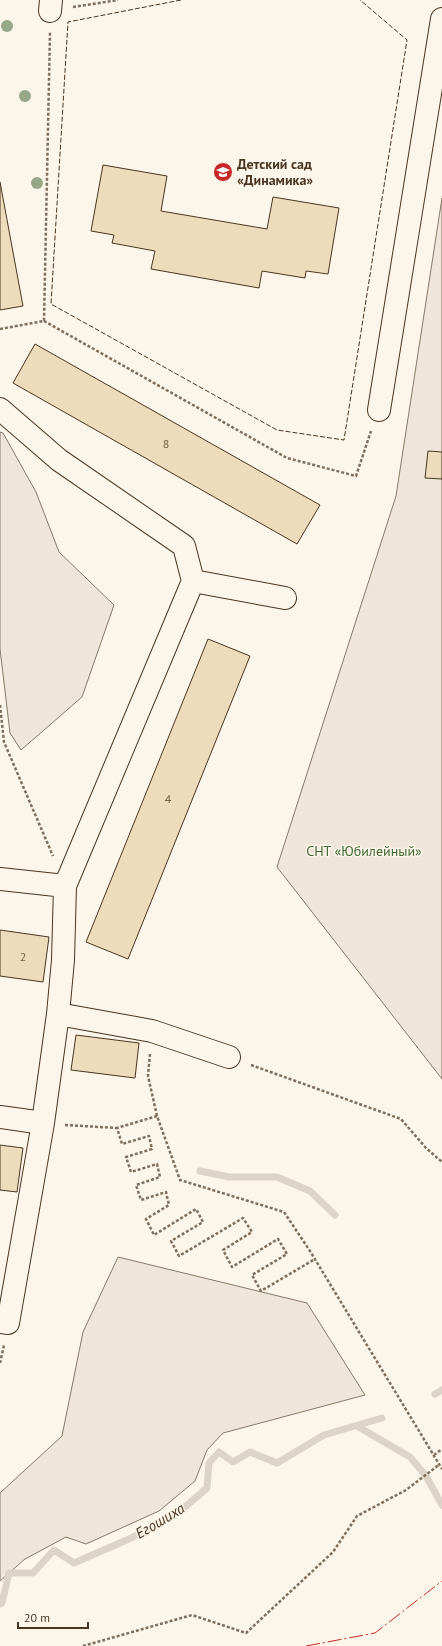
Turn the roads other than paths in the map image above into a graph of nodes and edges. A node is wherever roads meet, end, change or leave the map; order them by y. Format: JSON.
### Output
{"nodes":[{"id":1,"x":442,"y":19,"type":"edge"},
{"id":2,"x":0,"y":408,"type":"edge"},
{"id":3,"x":379,"y":410,"type":"road end"},
{"id":4,"x":193,"y":582,"type":"junction"},
{"id":5,"x":285,"y":598,"type":"dead end"},
{"id":6,"x":0,"y":879,"type":"edge"},
{"id":7,"x":65,"y":886,"type":"junction"},
{"id":8,"x":58,"y":1014,"type":"junction"},
{"id":9,"x":229,"y":1057,"type":"road end"},
{"id":10,"x":0,"y":1117,"type":"edge"},
{"id":11,"x":43,"y":1123,"type":"junction"},
{"id":12,"x":0,"y":1322,"type":"edge"}],
"edges":[{"from":1,"to":3,"type":"lane"},
{"from":2,"to":4,"type":"lane"},
{"from":4,"to":5,"type":"lane"},
{"from":4,"to":7,"type":"lane"},
{"from":6,"to":7,"type":"lane"},
{"from":7,"to":8,"type":"lane"},
{"from":8,"to":9,"type":"lane"},
{"from":8,"to":11,"type":"lane"},
{"from":10,"to":11,"type":"lane"},
{"from":11,"to":12,"type":"lane"}]}
